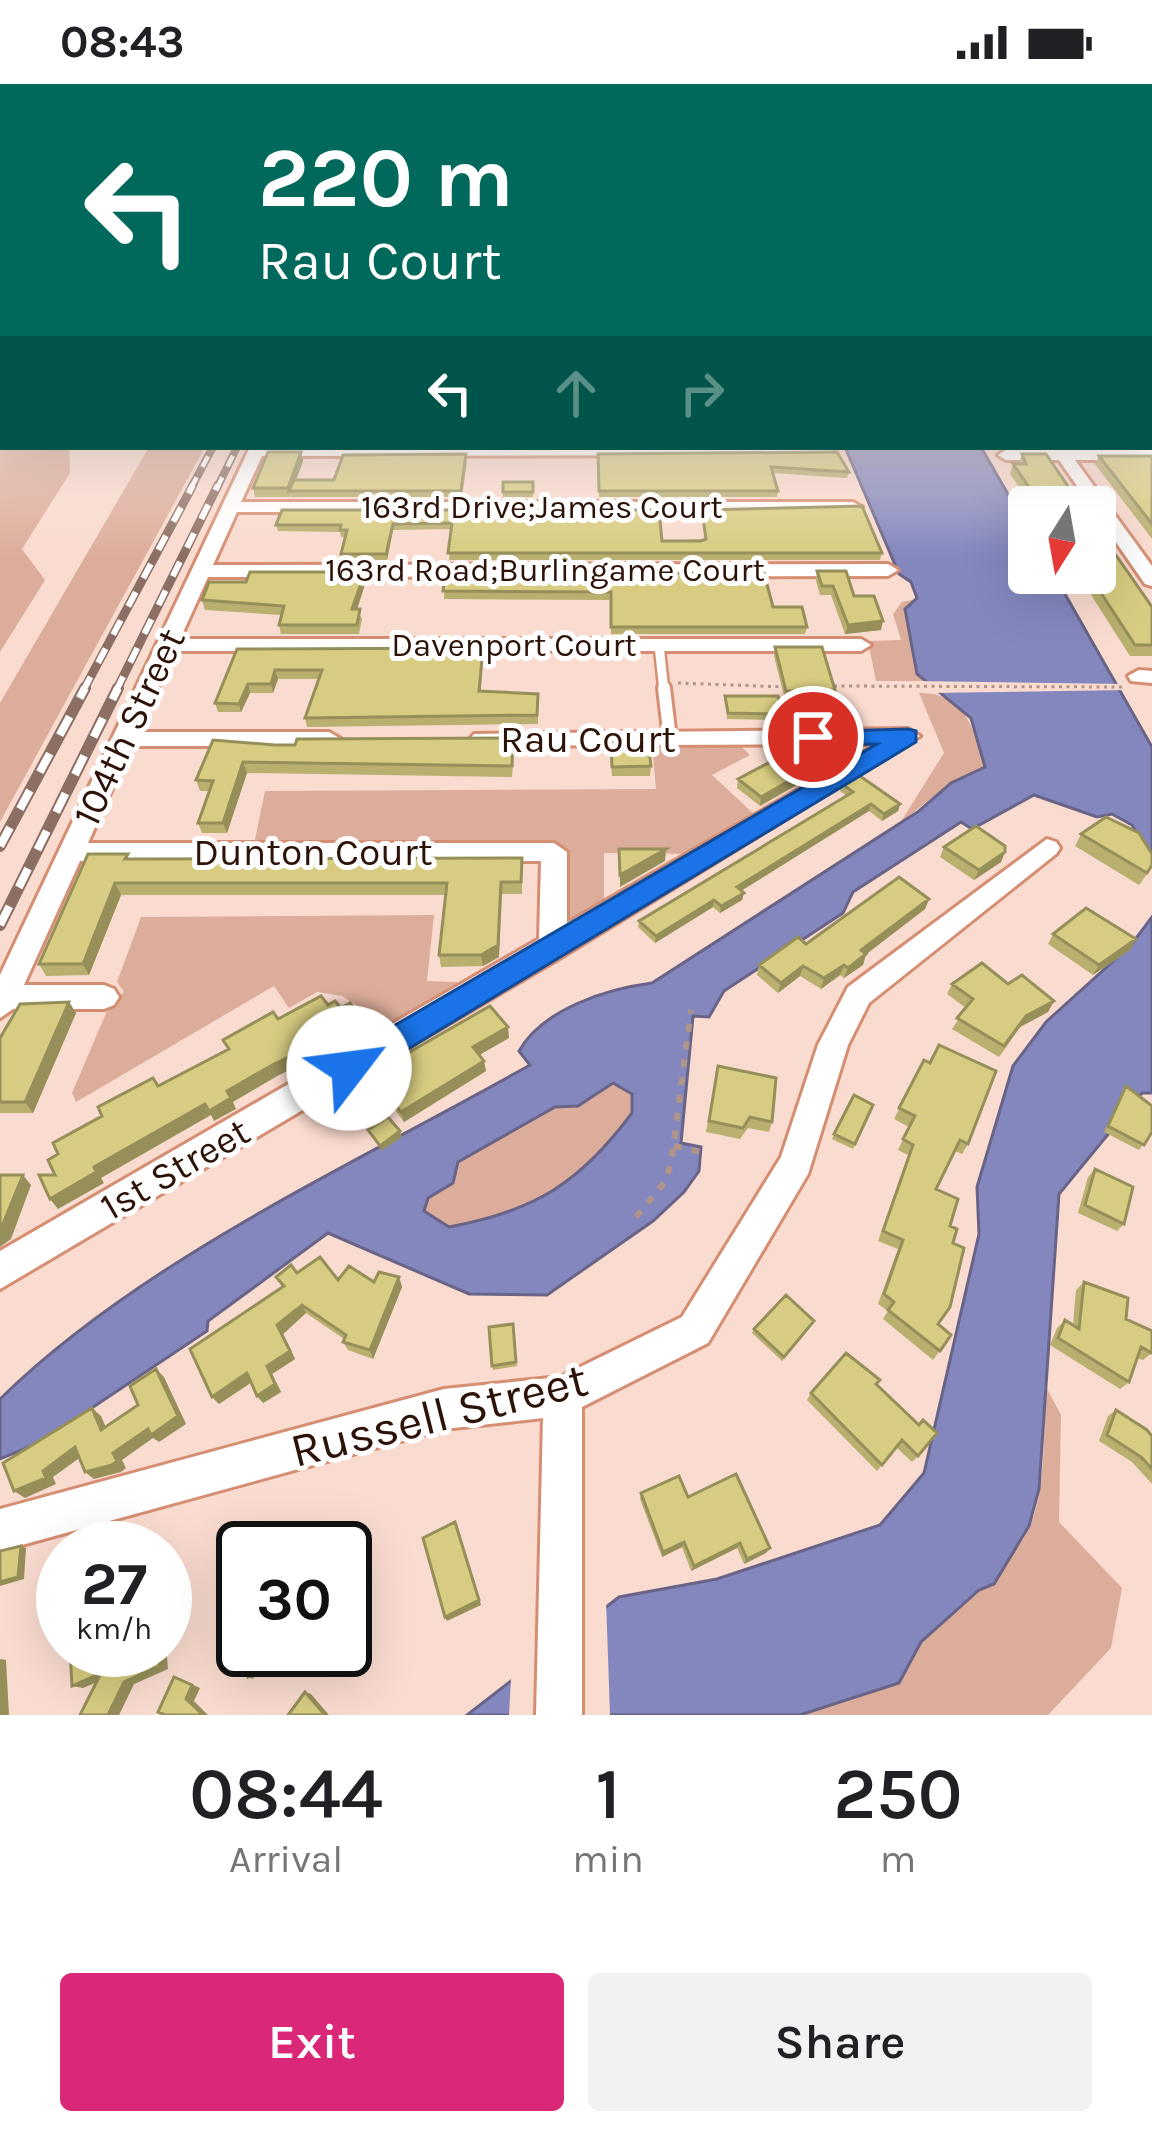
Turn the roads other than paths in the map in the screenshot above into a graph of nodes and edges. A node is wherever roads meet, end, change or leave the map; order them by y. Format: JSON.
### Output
{"nodes":[{"id":1,"x":257,"y":450,"type":"edge"},
{"id":2,"x":1061,"y":451,"type":"edge"},
{"id":3,"x":827,"y":452,"type":"edge"},
{"id":4,"x":1006,"y":455,"type":"dead end"},
{"id":5,"x":1152,"y":455,"type":"edge"},
{"id":6,"x":231,"y":506,"type":"junction"},
{"id":7,"x":853,"y":507,"type":"edge"},
{"id":8,"x":888,"y":570,"type":"dead end"},
{"id":9,"x":201,"y":571,"type":"junction"},
{"id":10,"x":1152,"y":580,"type":"edge"},
{"id":11,"x":167,"y":645,"type":"junction"},
{"id":12,"x":658,"y":645,"type":"junction"},
{"id":13,"x":861,"y":645,"type":"dead end"},
{"id":14,"x":908,"y":736,"type":"joint"},
{"id":15,"x":348,"y":739,"type":"edge"},
{"id":16,"x":463,"y":739,"type":"edge"},
{"id":17,"x":670,"y":739,"type":"junction"},
{"id":18,"x":123,"y":740,"type":"junction"},
{"id":19,"x":1047,"y":848,"type":"dead end"},
{"id":20,"x":71,"y":853,"type":"junction"},
{"id":21,"x":553,"y":948,"type":"junction"},
{"id":22,"x":104,"y":998,"type":"dead end"},
{"id":23,"x":2,"y":1002,"type":"edge"},
{"id":24,"x":0,"y":1270,"type":"edge"},
{"id":25,"x":563,"y":1396,"type":"junction"},
{"id":26,"x":0,"y":1530,"type":"edge"},
{"id":27,"x":559,"y":1715,"type":"edge"}],
"edges":[{"from":1,"to":3,"type":"street"},
{"from":1,"to":6,"type":"street","name":"104th Street"},
{"from":2,"to":4,"type":"street"},
{"from":2,"to":5,"type":"street"},
{"from":2,"to":10,"type":"street"},
{"from":6,"to":7,"type":"street","name":"163rd Drive;James Court"},
{"from":6,"to":9,"type":"street","name":"104th Street"},
{"from":8,"to":9,"type":"street","name":"163rd Road;Burlingame Court"},
{"from":9,"to":11,"type":"street","name":"104th Street"},
{"from":11,"to":12,"type":"street","name":"Davenport Court"},
{"from":11,"to":18,"type":"street","name":"104th Street"},
{"from":12,"to":13,"type":"street","name":"Davenport Court"},
{"from":12,"to":17,"type":"lane"},
{"from":14,"to":17,"type":"street","name":"Rau Court"},
{"from":14,"to":21,"type":"street","name":"1st Street"},
{"from":15,"to":18,"type":"street"},
{"from":16,"to":17,"type":"street","name":"Rau Court"},
{"from":18,"to":20,"type":"street","name":"104th Street"},
{"from":19,"to":25,"type":"street","name":"Russell Street"},
{"from":20,"to":21,"type":"street","name":"Dunton Court"},
{"from":20,"to":23,"type":"street","name":"104th Street"},
{"from":21,"to":24,"type":"street","name":"1st Street"},
{"from":22,"to":23,"type":"street"},
{"from":25,"to":26,"type":"street","name":"Russell Street"},
{"from":25,"to":27,"type":"street"}]}
